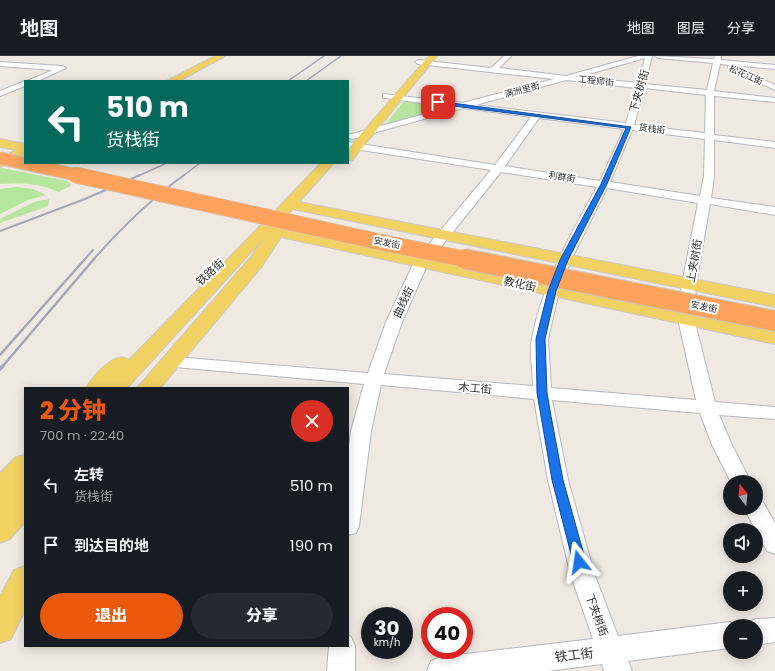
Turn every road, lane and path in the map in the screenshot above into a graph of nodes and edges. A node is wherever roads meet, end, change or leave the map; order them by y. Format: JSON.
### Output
{"nodes":[{"id":1,"x":221,"y":56,"type":"edge"},
{"id":2,"x":232,"y":56,"type":"edge"},
{"id":3,"x":508,"y":56,"type":"edge"},
{"id":4,"x":648,"y":56,"type":"edge"},
{"id":5,"x":658,"y":56,"type":"edge"},
{"id":6,"x":425,"y":59,"type":"edge"},
{"id":7,"x":717,"y":59,"type":"edge"},
{"id":8,"x":0,"y":64,"type":"edge"},
{"id":9,"x":775,"y":67,"type":"edge"},
{"id":10,"x":493,"y":70,"type":"junction"},
{"id":11,"x":568,"y":78,"type":"junction"},
{"id":12,"x":33,"y":80,"type":"edge"},
{"id":13,"x":174,"y":80,"type":"edge"},
{"id":14,"x":185,"y":80,"type":"edge"},
{"id":15,"x":24,"y":83,"type":"edge"},
{"id":16,"x":642,"y":86,"type":"junction"},
{"id":17,"x":775,"y":88,"type":"edge"},
{"id":18,"x":710,"y":93,"type":"junction"},
{"id":19,"x":0,"y":94,"type":"edge"},
{"id":20,"x":386,"y":96,"type":"junction"},
{"id":21,"x":397,"y":98,"type":"junction"},
{"id":22,"x":775,"y":100,"type":"edge"},
{"id":23,"x":466,"y":106,"type":"junction"},
{"id":24,"x":537,"y":115,"type":"junction"},
{"id":25,"x":629,"y":127,"type":"junction"},
{"id":26,"x":368,"y":132,"type":"junction"},
{"id":27,"x":710,"y":137,"type":"junction"},
{"id":28,"x":351,"y":142,"type":"edge"},
{"id":29,"x":0,"y":143,"type":"edge"},
{"id":30,"x":775,"y":145,"type":"edge"},
{"id":31,"x":24,"y":150,"type":"edge"},
{"id":32,"x":0,"y":151,"type":"edge"},
{"id":33,"x":349,"y":152,"type":"edge"},
{"id":34,"x":0,"y":157,"type":"edge"},
{"id":35,"x":24,"y":162,"type":"edge"},
{"id":36,"x":0,"y":163,"type":"edge"},
{"id":37,"x":31,"y":164,"type":"edge"},
{"id":38,"x":61,"y":164,"type":"edge"},
{"id":39,"x":327,"y":164,"type":"edge"},
{"id":40,"x":342,"y":164,"type":"edge"},
{"id":41,"x":499,"y":167,"type":"junction"},
{"id":42,"x":604,"y":184,"type":"junction"},
{"id":43,"x":705,"y":199,"type":"junction"},
{"id":44,"x":297,"y":206,"type":"junction"},
{"id":45,"x":775,"y":211,"type":"edge"},
{"id":46,"x":271,"y":231,"type":"junction"},
{"id":47,"x":441,"y":236,"type":"junction"},
{"id":48,"x":564,"y":260,"type":"junction"},
{"id":49,"x":421,"y":262,"type":"junction"},
{"id":50,"x":689,"y":284,"type":"junction"},
{"id":51,"x":552,"y":291,"type":"junction"},
{"id":52,"x":210,"y":292,"type":"junction"},
{"id":53,"x":775,"y":301,"type":"edge"},
{"id":54,"x":775,"y":311,"type":"edge"},
{"id":55,"x":686,"y":319,"type":"junction"},
{"id":56,"x":775,"y":322,"type":"edge"},
{"id":57,"x":775,"y":338,"type":"edge"},
{"id":58,"x":175,"y":362,"type":"dead end"},
{"id":59,"x":374,"y":379,"type":"junction"},
{"id":60,"x":98,"y":387,"type":"edge"},
{"id":61,"x":116,"y":387,"type":"edge"},
{"id":62,"x":129,"y":387,"type":"edge"},
{"id":63,"x":149,"y":387,"type":"edge"},
{"id":64,"x":542,"y":393,"type":"junction"},
{"id":65,"x":707,"y":407,"type":"junction"},
{"id":66,"x":775,"y":413,"type":"edge"},
{"id":67,"x":24,"y":465,"type":"edge"},
{"id":68,"x":737,"y":475,"type":"edge"},
{"id":69,"x":24,"y":486,"type":"edge"},
{"id":70,"x":0,"y":490,"type":"edge"},
{"id":71,"x":24,"y":504,"type":"edge"},
{"id":72,"x":0,"y":512,"type":"edge"},
{"id":73,"x":759,"y":515,"type":"edge"},
{"id":74,"x":349,"y":519,"type":"edge"},
{"id":75,"x":0,"y":531,"type":"edge"},
{"id":76,"x":775,"y":544,"type":"edge"},
{"id":77,"x":24,"y":581,"type":"edge"},
{"id":78,"x":0,"y":628,"type":"edge"},
{"id":79,"x":775,"y":630,"type":"edge"},
{"id":80,"x":763,"y":631,"type":"edge"},
{"id":81,"x":723,"y":637,"type":"edge"},
{"id":82,"x":342,"y":647,"type":"edge"},
{"id":83,"x":614,"y":661,"type":"edge"},
{"id":84,"x":341,"y":671,"type":"edge"},
{"id":85,"x":441,"y":671,"type":"edge"}],
"edges":[{"from":1,"to":13,"type":"main road"},
{"from":2,"to":14,"type":"main road"},
{"from":3,"to":10,"type":"street"},
{"from":4,"to":11,"type":"street","name":"满洲里街"},
{"from":4,"to":16,"type":"street","name":"下夹树街"},
{"from":5,"to":7,"type":"street"},
{"from":6,"to":10,"type":"street","name":"工程师街"},
{"from":6,"to":20,"type":"main road"},
{"from":6,"to":21,"type":"main road"},
{"from":7,"to":9,"type":"street"},
{"from":7,"to":17,"type":"street","name":"松花江街"},
{"from":7,"to":18,"type":"street","name":"上夹树街"},
{"from":8,"to":12,"type":"street"},
{"from":10,"to":11,"type":"street","name":"工程师街"},
{"from":11,"to":16,"type":"street","name":"工程师街"},
{"from":11,"to":23,"type":"street","name":"满洲里街"},
{"from":15,"to":19,"type":"street"},
{"from":16,"to":18,"type":"street","name":"工程师街"},
{"from":16,"to":25,"type":"street","name":"下夹树街"},
{"from":18,"to":22,"type":"street","name":"工程师街"},
{"from":18,"to":27,"type":"street","name":"上夹树街"},
{"from":20,"to":21,"type":"street","name":"货栈街"},
{"from":20,"to":28,"type":"main road"},
{"from":21,"to":23,"type":"street","name":"货栈街"},
{"from":21,"to":26,"type":"main road"},
{"from":23,"to":24,"type":"street","name":"货栈街"},
{"from":23,"to":26,"type":"street","name":"满洲里街"},
{"from":24,"to":25,"type":"street","name":"货栈街"},
{"from":24,"to":41,"type":"street","name":"曲线街"},
{"from":25,"to":27,"type":"street","name":"货栈街"},
{"from":25,"to":42,"type":"street","name":"下夹树街"},
{"from":26,"to":28,"type":"main road"},
{"from":27,"to":30,"type":"street","name":"货栈街"},
{"from":27,"to":43,"type":"street","name":"上夹树街"},
{"from":28,"to":33,"type":"main road"},
{"from":28,"to":41,"type":"street","name":"利群街"},
{"from":29,"to":31,"type":"main road"},
{"from":31,"to":32,"type":"highway"},
{"from":31,"to":34,"type":"main road"},
{"from":31,"to":36,"type":"main road"},
{"from":34,"to":35,"type":"highway","name":"安发街","bridge":true},
{"from":37,"to":56,"type":"highway","name":"安发街","bridge":true},
{"from":38,"to":54,"type":"highway","name":"安发街"},
{"from":39,"to":44,"type":"main road","name":"铁路街"},
{"from":40,"to":44,"type":"main road","name":"铁路街"},
{"from":41,"to":42,"type":"street","name":"利群街"},
{"from":41,"to":47,"type":"street","name":"曲线街"},
{"from":42,"to":43,"type":"street","name":"利群街"},
{"from":42,"to":48,"type":"street","name":"下夹树街"},
{"from":43,"to":45,"type":"street","name":"利群街"},
{"from":43,"to":50,"type":"street","name":"上夹树街"},
{"from":44,"to":46,"type":"main road","name":"铁路街"},
{"from":44,"to":47,"type":"main road"},
{"from":46,"to":49,"type":"main road","name":"教化街"},
{"from":46,"to":52,"type":"main road"},
{"from":46,"to":60,"type":"main road","name":"铁路街"},
{"from":46,"to":63,"type":"main road","name":"铁路街"},
{"from":47,"to":48,"type":"main road"},
{"from":47,"to":49,"type":"street","name":"曲线街"},
{"from":48,"to":50,"type":"main road"},
{"from":48,"to":51,"type":"street","name":"下夹树街"},
{"from":49,"to":51,"type":"main road","name":"教化街"},
{"from":49,"to":59,"type":"street","name":"曲线街"},
{"from":50,"to":53,"type":"main road"},
{"from":50,"to":55,"type":"street","name":"上夹树街"},
{"from":51,"to":55,"type":"main road","name":"教化街"},
{"from":51,"to":64,"type":"street","name":"下夹树街"},
{"from":52,"to":61,"type":"main road","name":"铁路街"},
{"from":52,"to":62,"type":"main road"},
{"from":55,"to":57,"type":"main road","name":"教化街"},
{"from":55,"to":65,"type":"street","name":"上夹树街"},
{"from":58,"to":59,"type":"street","name":"木工街"},
{"from":59,"to":64,"type":"street","name":"木工街"},
{"from":59,"to":74,"type":"street","name":"曲线街"},
{"from":64,"to":65,"type":"street","name":"木工街"},
{"from":64,"to":83,"type":"street","name":"下夹树街"},
{"from":65,"to":66,"type":"street","name":"木工街"},
{"from":65,"to":68,"type":"street","name":"上夹树街"},
{"from":67,"to":70,"type":"main road"},
{"from":69,"to":72,"type":"main road"},
{"from":71,"to":75,"type":"main road"},
{"from":73,"to":76,"type":"street"},
{"from":77,"to":78,"type":"main road"},
{"from":79,"to":80,"type":"street"},
{"from":81,"to":83,"type":"street","name":"铁工街"},
{"from":82,"to":84,"type":"street"},
{"from":83,"to":85,"type":"street","name":"铁工街"}]}
